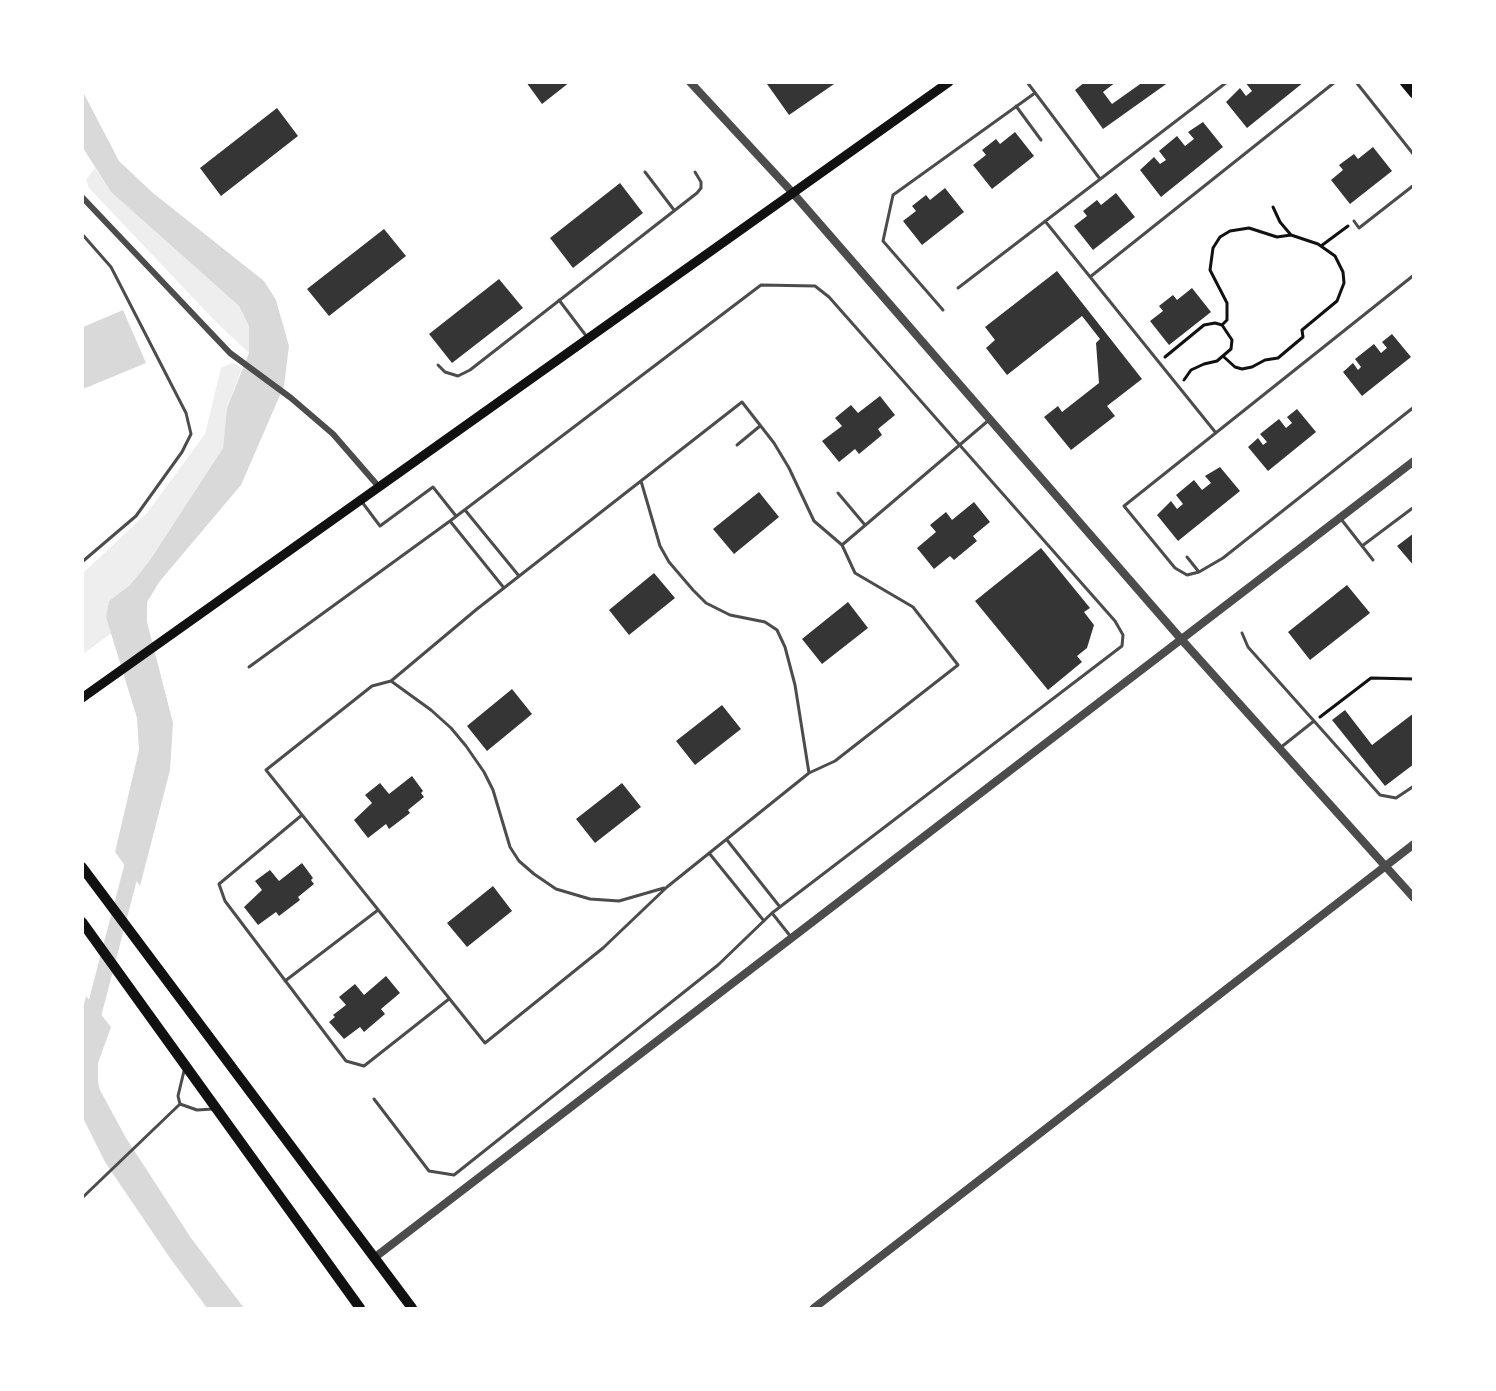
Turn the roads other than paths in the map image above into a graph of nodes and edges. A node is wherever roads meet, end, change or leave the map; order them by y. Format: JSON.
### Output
{"nodes":[{"id":1,"x":690,"y":82,"type":"edge"},
{"id":2,"x":949,"y":82,"type":"edge"},
{"id":3,"x":1027,"y":82,"type":"edge"},
{"id":4,"x":1227,"y":82,"type":"edge"},
{"id":5,"x":1335,"y":82,"type":"edge"},
{"id":6,"x":1356,"y":82,"type":"edge"},
{"id":7,"x":1404,"y":82,"type":"edge"},
{"id":8,"x":1035,"y":93,"type":"junction"},
{"id":9,"x":1413,"y":94,"type":"edge"},
{"id":10,"x":1016,"y":106,"type":"junction"},
{"id":11,"x":1041,"y":140,"type":"dead end"},
{"id":12,"x":1413,"y":155,"type":"edge"},
{"id":13,"x":645,"y":172,"type":"dead end"},
{"id":14,"x":695,"y":172,"type":"dead end"},
{"id":15,"x":1100,"y":179,"type":"junction"},
{"id":16,"x":1413,"y":185,"type":"edge"},
{"id":17,"x":792,"y":192,"type":"junction"},
{"id":18,"x":82,"y":197,"type":"edge"},
{"id":19,"x":674,"y":210,"type":"junction"},
{"id":20,"x":1045,"y":221,"type":"junction"},
{"id":21,"x":1354,"y":221,"type":"road end"},
{"id":22,"x":82,"y":234,"type":"edge"},
{"id":23,"x":1413,"y":275,"type":"edge"},
{"id":24,"x":1090,"y":277,"type":"junction"},
{"id":25,"x":958,"y":288,"type":"dead end"},
{"id":26,"x":559,"y":300,"type":"junction"},
{"id":27,"x":943,"y":310,"type":"dead end"},
{"id":28,"x":588,"y":338,"type":"junction"},
{"id":29,"x":438,"y":365,"type":"dead end"},
{"id":30,"x":1413,"y":407,"type":"edge"},
{"id":31,"x":990,"y":420,"type":"junction"},
{"id":32,"x":760,"y":426,"type":"junction"},
{"id":33,"x":1216,"y":433,"type":"junction"},
{"id":34,"x":737,"y":445,"type":"dead end"},
{"id":35,"x":960,"y":446,"type":"junction"},
{"id":36,"x":1413,"y":461,"type":"edge"},
{"id":37,"x":640,"y":481,"type":"junction"},
{"id":38,"x":380,"y":487,"type":"junction"},
{"id":39,"x":838,"y":493,"type":"dead end"},
{"id":40,"x":360,"y":500,"type":"junction"},
{"id":41,"x":1413,"y":507,"type":"edge"},
{"id":42,"x":464,"y":510,"type":"junction"},
{"id":43,"x":456,"y":516,"type":"junction"},
{"id":44,"x":1340,"y":518,"type":"junction"},
{"id":45,"x":450,"y":521,"type":"junction"},
{"id":46,"x":865,"y":525,"type":"junction"},
{"id":47,"x":842,"y":545,"type":"junction"},
{"id":48,"x":1362,"y":546,"type":"junction"},
{"id":49,"x":1187,"y":557,"type":"dead end"},
{"id":50,"x":1373,"y":560,"type":"dead end"},
{"id":51,"x":82,"y":562,"type":"edge"},
{"id":52,"x":1199,"y":572,"type":"junction"},
{"id":53,"x":519,"y":576,"type":"junction"},
{"id":54,"x":504,"y":588,"type":"junction"},
{"id":55,"x":1242,"y":633,"type":"dead end"},
{"id":56,"x":1181,"y":639,"type":"junction"},
{"id":57,"x":249,"y":666,"type":"dead end"},
{"id":58,"x":391,"y":681,"type":"junction"},
{"id":59,"x":82,"y":698,"type":"edge"},
{"id":60,"x":1314,"y":721,"type":"junction"},
{"id":61,"x":1280,"y":748,"type":"junction"},
{"id":62,"x":809,"y":773,"type":"junction"},
{"id":63,"x":1413,"y":786,"type":"edge"},
{"id":64,"x":302,"y":815,"type":"junction"},
{"id":65,"x":726,"y":840,"type":"junction"},
{"id":66,"x":1413,"y":844,"type":"edge"},
{"id":67,"x":709,"y":853,"type":"junction"},
{"id":68,"x":1386,"y":866,"type":"junction"},
{"id":69,"x":82,"y":867,"type":"edge"},
{"id":70,"x":667,"y":887,"type":"junction"},
{"id":71,"x":1413,"y":898,"type":"edge"},
{"id":72,"x":780,"y":907,"type":"junction"},
{"id":73,"x":378,"y":910,"type":"junction"},
{"id":74,"x":772,"y":913,"type":"junction"},
{"id":75,"x":764,"y":921,"type":"junction"},
{"id":76,"x":82,"y":922,"type":"edge"},
{"id":77,"x":792,"y":938,"type":"junction"},
{"id":78,"x":285,"y":981,"type":"junction"},
{"id":79,"x":449,"y":999,"type":"junction"},
{"id":80,"x":186,"y":1065,"type":"junction"},
{"id":81,"x":374,"y":1099,"type":"dead end"},
{"id":82,"x":180,"y":1104,"type":"junction"},
{"id":83,"x":218,"y":1109,"type":"junction"},
{"id":84,"x":82,"y":1198,"type":"edge"},
{"id":85,"x":374,"y":1258,"type":"junction"},
{"id":86,"x":360,"y":1308,"type":"edge"},
{"id":87,"x":412,"y":1308,"type":"edge"},
{"id":88,"x":814,"y":1308,"type":"edge"}],
"edges":[{"from":1,"to":17,"type":"street"},
{"from":2,"to":17,"type":"main road"},
{"from":3,"to":8,"type":"lane"},
{"from":4,"to":15,"type":"lane"},
{"from":5,"to":24,"type":"lane"},
{"from":6,"to":12,"type":"lane"},
{"from":7,"to":9,"type":"main road"},
{"from":8,"to":10,"type":"lane"},
{"from":8,"to":15,"type":"lane"},
{"from":10,"to":11,"type":"lane"},
{"from":10,"to":27,"type":"lane"},
{"from":13,"to":19,"type":"lane"},
{"from":14,"to":19,"type":"lane"},
{"from":15,"to":20,"type":"lane"},
{"from":16,"to":21,"type":"lane"},
{"from":17,"to":28,"type":"main road"},
{"from":17,"to":31,"type":"street"},
{"from":18,"to":38,"type":"street"},
{"from":19,"to":26,"type":"lane"},
{"from":20,"to":24,"type":"lane"},
{"from":20,"to":25,"type":"lane"},
{"from":22,"to":51,"type":"lane"},
{"from":23,"to":33,"type":"lane"},
{"from":24,"to":33,"type":"lane"},
{"from":26,"to":28,"type":"lane"},
{"from":26,"to":29,"type":"lane"},
{"from":28,"to":38,"type":"main road"},
{"from":30,"to":52,"type":"lane"},
{"from":31,"to":35,"type":"lane"},
{"from":31,"to":56,"type":"street"},
{"from":32,"to":34,"type":"lane"},
{"from":32,"to":37,"type":"lane"},
{"from":32,"to":47,"type":"lane"},
{"from":33,"to":52,"type":"lane"},
{"from":35,"to":42,"type":"lane"},
{"from":35,"to":46,"type":"lane"},
{"from":35,"to":72,"type":"lane"},
{"from":36,"to":44,"type":"street"},
{"from":37,"to":53,"type":"lane"},
{"from":37,"to":62,"type":"lane"},
{"from":38,"to":40,"type":"main road"},
{"from":39,"to":46,"type":"lane"},
{"from":40,"to":43,"type":"lane"},
{"from":40,"to":59,"type":"main road"},
{"from":41,"to":48,"type":"lane"},
{"from":42,"to":43,"type":"lane"},
{"from":42,"to":53,"type":"lane"},
{"from":43,"to":45,"type":"lane"},
{"from":44,"to":48,"type":"lane"},
{"from":44,"to":56,"type":"street"},
{"from":45,"to":54,"type":"lane"},
{"from":45,"to":57,"type":"lane"},
{"from":46,"to":47,"type":"lane"},
{"from":47,"to":62,"type":"lane"},
{"from":48,"to":50,"type":"lane"},
{"from":49,"to":52,"type":"lane"},
{"from":53,"to":54,"type":"lane"},
{"from":54,"to":58,"type":"lane"},
{"from":55,"to":60,"type":"lane"},
{"from":56,"to":61,"type":"street"},
{"from":56,"to":77,"type":"street"},
{"from":58,"to":64,"type":"lane"},
{"from":58,"to":70,"type":"lane"},
{"from":60,"to":61,"type":"lane"},
{"from":60,"to":63,"type":"lane"},
{"from":61,"to":68,"type":"street"},
{"from":62,"to":65,"type":"lane"},
{"from":64,"to":73,"type":"lane"},
{"from":64,"to":78,"type":"lane"},
{"from":65,"to":67,"type":"lane"},
{"from":65,"to":72,"type":"lane"},
{"from":66,"to":68,"type":"street"},
{"from":67,"to":70,"type":"lane"},
{"from":67,"to":75,"type":"lane"},
{"from":68,"to":71,"type":"street"},
{"from":68,"to":88,"type":"street"},
{"from":69,"to":85,"type":"main road"},
{"from":70,"to":79,"type":"lane"},
{"from":72,"to":74,"type":"lane"},
{"from":73,"to":78,"type":"lane"},
{"from":73,"to":79,"type":"lane"},
{"from":74,"to":75,"type":"lane"},
{"from":74,"to":77,"type":"lane"},
{"from":75,"to":81,"type":"lane"},
{"from":76,"to":80,"type":"main road"},
{"from":77,"to":85,"type":"street"},
{"from":78,"to":79,"type":"lane"},
{"from":80,"to":82,"type":"lane"},
{"from":80,"to":83,"type":"main road"},
{"from":82,"to":83,"type":"lane"},
{"from":82,"to":84,"type":"lane"},
{"from":83,"to":86,"type":"main road"},
{"from":85,"to":87,"type":"main road"}]}
